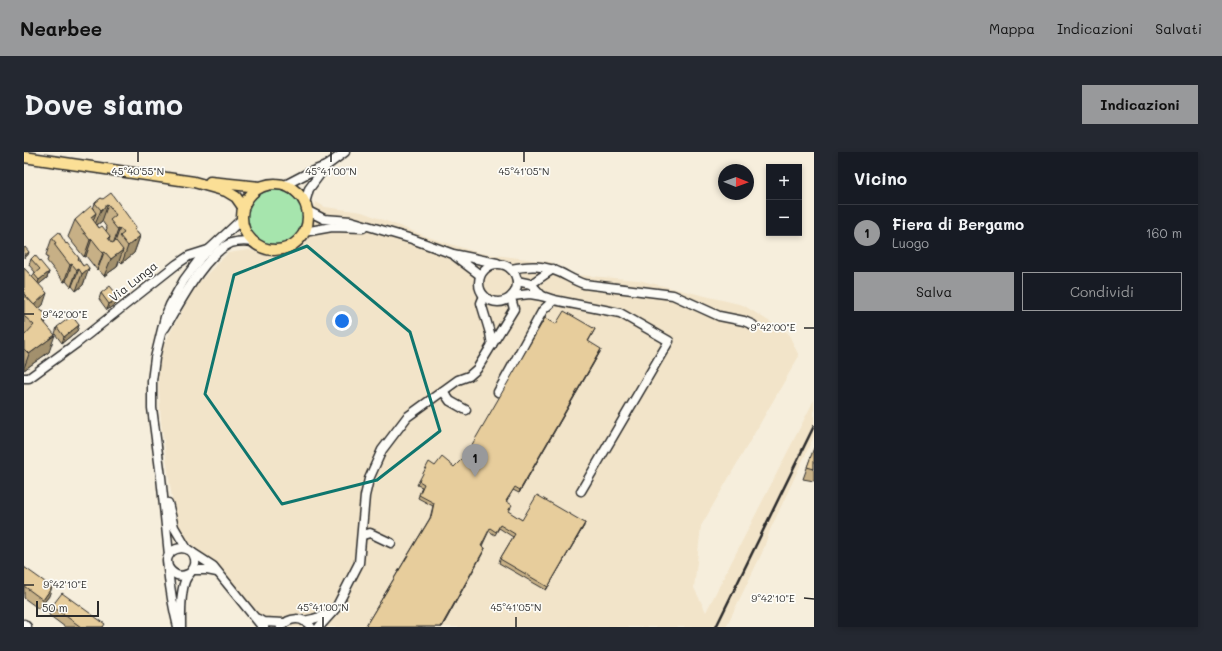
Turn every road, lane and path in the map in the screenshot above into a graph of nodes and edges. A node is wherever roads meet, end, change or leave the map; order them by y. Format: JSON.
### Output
{"nodes":[{"id":1,"x":345,"y":152,"type":"edge"},
{"id":2,"x":24,"y":157,"type":"edge"},
{"id":3,"x":326,"y":166,"type":"junction"},
{"id":4,"x":194,"y":182,"type":"junction"},
{"id":5,"x":285,"y":185,"type":"junction"},
{"id":6,"x":260,"y":187,"type":"junction"},
{"id":7,"x":243,"y":207,"type":"junction"},
{"id":8,"x":306,"y":207,"type":"junction"},
{"id":9,"x":242,"y":219,"type":"junction"},
{"id":10,"x":378,"y":229,"type":"junction"},
{"id":11,"x":304,"y":232,"type":"junction"},
{"id":12,"x":253,"y":242,"type":"junction"},
{"id":13,"x":208,"y":250,"type":"junction"},
{"id":14,"x":453,"y":254,"type":"junction"},
{"id":15,"x":182,"y":261,"type":"junction"},
{"id":16,"x":497,"y":263,"type":"junction"},
{"id":17,"x":194,"y":265,"type":"junction"},
{"id":18,"x":511,"y":268,"type":"junction"},
{"id":19,"x":553,"y":269,"type":"junction"},
{"id":20,"x":480,"y":275,"type":"junction"},
{"id":21,"x":518,"y":281,"type":"junction"},
{"id":22,"x":531,"y":284,"type":"junction"},
{"id":23,"x":484,"y":296,"type":"junction"},
{"id":24,"x":542,"y":296,"type":"junction"},
{"id":25,"x":512,"y":297,"type":"junction"},
{"id":26,"x":554,"y":300,"type":"junction"},
{"id":27,"x":753,"y":326,"type":"dead end"},
{"id":28,"x":162,"y":332,"type":"junction"},
{"id":29,"x":492,"y":345,"type":"junction"},
{"id":30,"x":24,"y":378,"type":"edge"},
{"id":31,"x":443,"y":391,"type":"junction"},
{"id":32,"x":498,"y":392,"type":"dead end"},
{"id":33,"x":466,"y":410,"type":"dead end"},
{"id":34,"x":161,"y":477,"type":"junction"},
{"id":35,"x":581,"y":491,"type":"dead end"},
{"id":36,"x":363,"y":535,"type":"junction"},
{"id":37,"x":391,"y":542,"type":"dead end"},
{"id":38,"x":190,"y":551,"type":"junction"},
{"id":39,"x":168,"y":556,"type":"junction"},
{"id":40,"x":168,"y":568,"type":"junction"},
{"id":41,"x":191,"y":572,"type":"junction"},
{"id":42,"x":217,"y":572,"type":"junction"},
{"id":43,"x":332,"y":614,"type":"junction"},
{"id":44,"x":256,"y":618,"type":"junction"},
{"id":45,"x":304,"y":621,"type":"junction"},
{"id":46,"x":24,"y":624,"type":"edge"},
{"id":47,"x":282,"y":625,"type":"edge"},
{"id":48,"x":27,"y":627,"type":"edge"},
{"id":49,"x":180,"y":627,"type":"edge"},
{"id":50,"x":264,"y":627,"type":"edge"},
{"id":51,"x":311,"y":627,"type":"edge"},
{"id":52,"x":319,"y":627,"type":"edge"}],
"edges":[{"from":1,"to":3,"type":"street"},
{"from":2,"to":4,"type":"main road"},
{"from":3,"to":5,"type":"street"},
{"from":3,"to":8,"type":"street"},
{"from":4,"to":6,"type":"main road"},
{"from":4,"to":7,"type":"main road"},
{"from":5,"to":6,"type":"main road"},
{"from":5,"to":8,"type":"main road"},
{"from":6,"to":7,"type":"main road"},
{"from":7,"to":9,"type":"main road"},
{"from":8,"to":10,"type":"street"},
{"from":8,"to":11,"type":"main road"},
{"from":9,"to":12,"type":"main road"},
{"from":9,"to":13,"type":"street","name":"Via Lunga"},
{"from":10,"to":11,"type":"street"},
{"from":10,"to":14,"type":"street"},
{"from":11,"to":12,"type":"main road","name":"Via Lunga"},
{"from":12,"to":28,"type":"street","name":"Via Lunga"},
{"from":13,"to":15,"type":"street","name":"Via Lunga"},
{"from":13,"to":17,"type":"street","name":"Via Lunga"},
{"from":14,"to":16,"type":"street"},
{"from":14,"to":20,"type":"street"},
{"from":15,"to":17,"type":"street"},
{"from":15,"to":30,"type":"street","name":"Via Lunga"},
{"from":16,"to":18,"type":"street"},
{"from":16,"to":20,"type":"street"},
{"from":17,"to":28,"type":"street","name":"Via Lunga"},
{"from":18,"to":19,"type":"street"},
{"from":18,"to":21,"type":"street"},
{"from":19,"to":22,"type":"street"},
{"from":19,"to":27,"type":"street"},
{"from":20,"to":23,"type":"street"},
{"from":21,"to":22,"type":"street"},
{"from":21,"to":25,"type":"street"},
{"from":22,"to":24,"type":"street"},
{"from":23,"to":25,"type":"street"},
{"from":23,"to":29,"type":"street"},
{"from":24,"to":25,"type":"street"},
{"from":24,"to":26,"type":"street"},
{"from":25,"to":29,"type":"street"},
{"from":26,"to":32,"type":"street"},
{"from":26,"to":35,"type":"street"},
{"from":28,"to":34,"type":"street","name":"Via Lunga"},
{"from":29,"to":31,"type":"street"},
{"from":31,"to":33,"type":"street"},
{"from":31,"to":36,"type":"street"},
{"from":34,"to":38,"type":"street","name":"Via Lunga"},
{"from":34,"to":39,"type":"street","name":"Via Lunga"},
{"from":36,"to":37,"type":"street"},
{"from":36,"to":43,"type":"street"},
{"from":38,"to":39,"type":"street"},
{"from":38,"to":41,"type":"street"},
{"from":38,"to":42,"type":"street"},
{"from":39,"to":40,"type":"street"},
{"from":40,"to":41,"type":"street"},
{"from":40,"to":49,"type":"street"},
{"from":41,"to":42,"type":"street"},
{"from":41,"to":49,"type":"street"},
{"from":42,"to":44,"type":"street"},
{"from":43,"to":45,"type":"street"},
{"from":43,"to":52,"type":"street"},
{"from":44,"to":47,"type":"street"},
{"from":44,"to":50,"type":"street"},
{"from":45,"to":47,"type":"street"},
{"from":45,"to":51,"type":"street"},
{"from":46,"to":48,"type":"street"}]}
